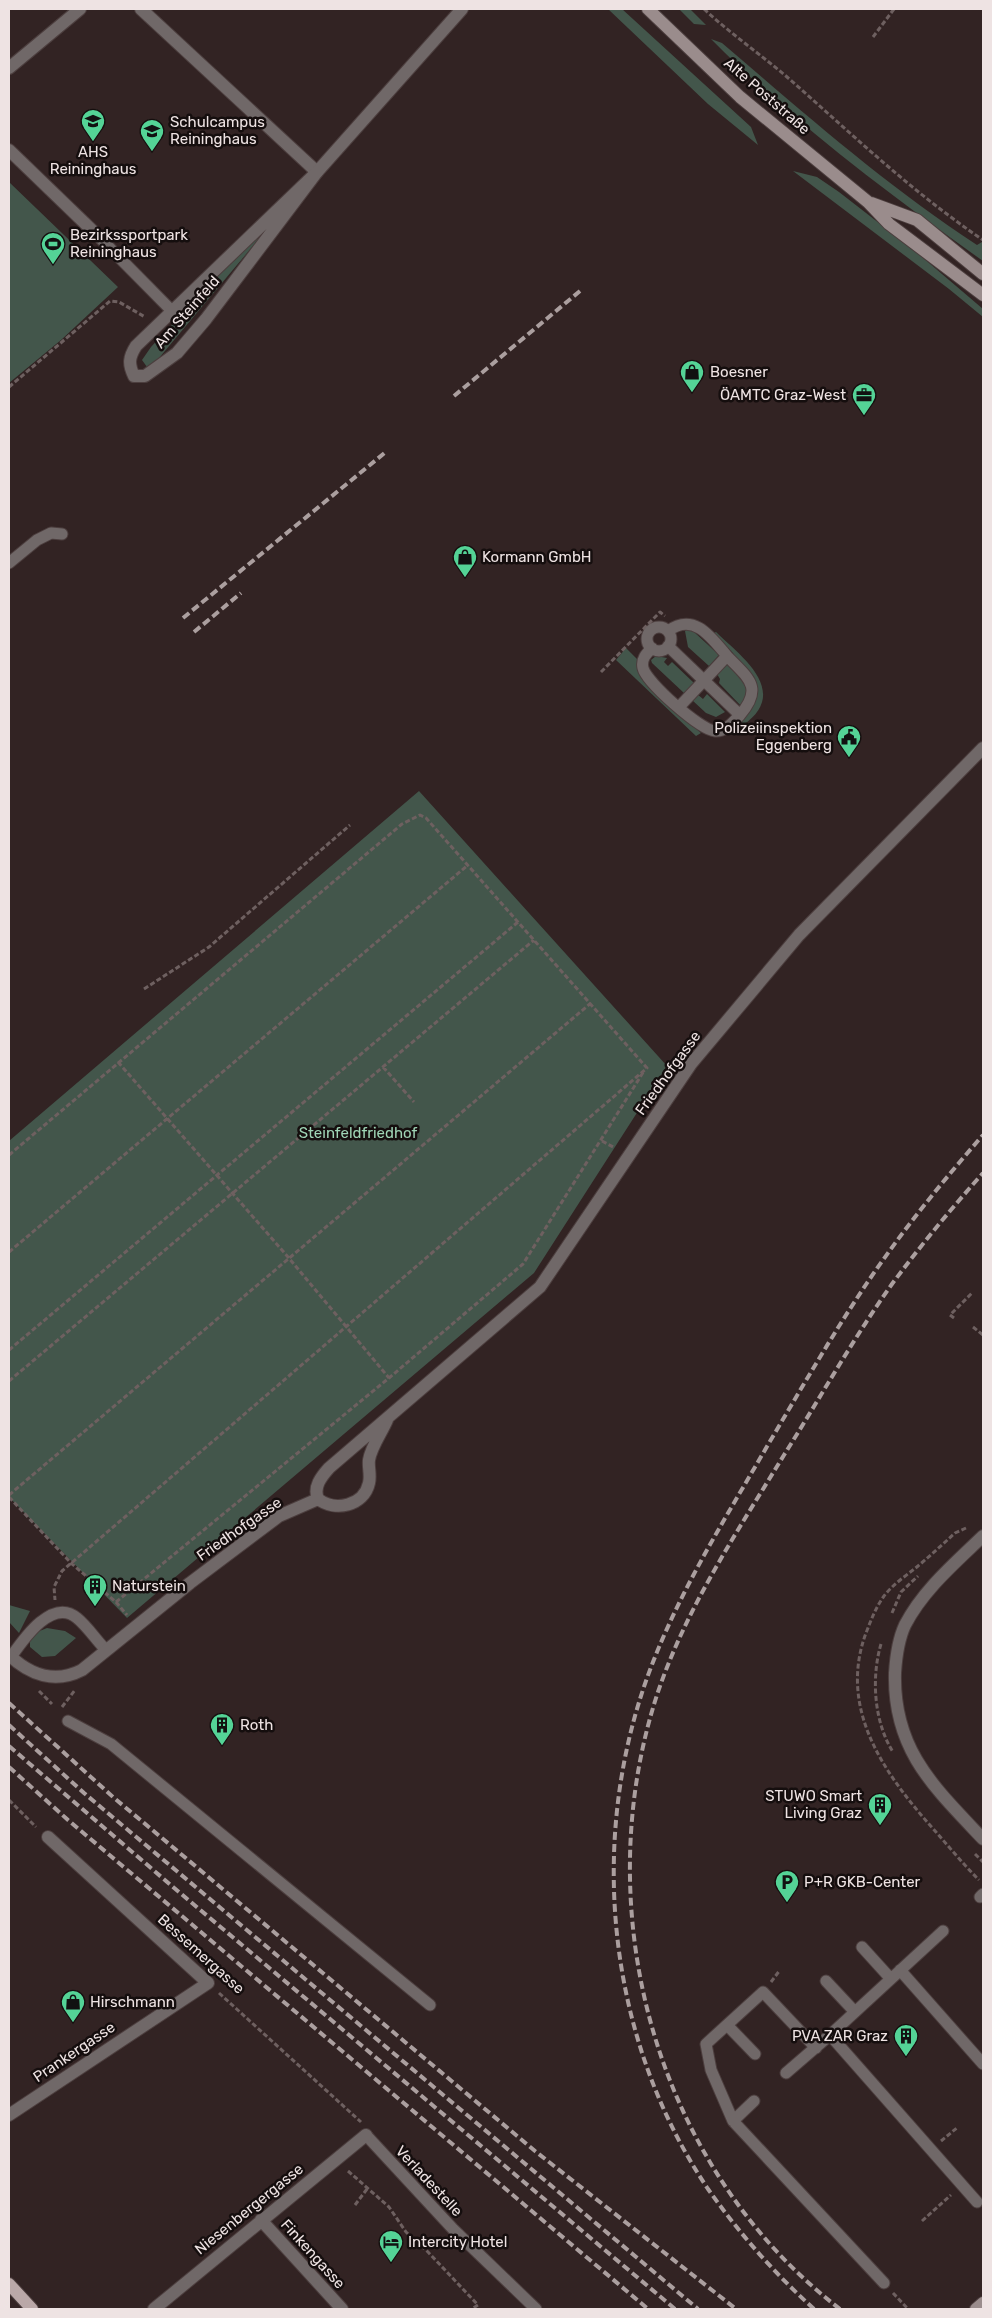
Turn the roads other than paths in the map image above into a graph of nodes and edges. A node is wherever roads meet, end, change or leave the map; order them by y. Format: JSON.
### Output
{"nodes":[{"id":1,"x":80,"y":9,"type":"edge"},
{"id":2,"x":140,"y":9,"type":"edge"},
{"id":3,"x":462,"y":9,"type":"edge"},
{"id":4,"x":648,"y":9,"type":"edge"},
{"id":5,"x":9,"y":68,"type":"edge"},
{"id":6,"x":9,"y":150,"type":"edge"},
{"id":7,"x":317,"y":172,"type":"junction"},
{"id":8,"x":868,"y":202,"type":"junction"},
{"id":9,"x":96,"y":234,"type":"joint"},
{"id":10,"x":983,"y":274,"type":"edge"},
{"id":11,"x":983,"y":295,"type":"edge"},
{"id":12,"x":170,"y":308,"type":"junction"},
{"id":13,"x":62,"y":534,"type":"dead end"},
{"id":14,"x":9,"y":563,"type":"edge"},
{"id":15,"x":668,"y":631,"type":"junction"},
{"id":16,"x":668,"y":646,"type":"junction"},
{"id":17,"x":652,"y":648,"type":"junction"},
{"id":18,"x":727,"y":656,"type":"junction"},
{"id":19,"x":704,"y":680,"type":"junction"},
{"id":20,"x":679,"y":707,"type":"junction"},
{"id":21,"x":740,"y":715,"type":"junction"},
{"id":22,"x":983,"y":748,"type":"edge"},
{"id":23,"x":387,"y":1420,"type":"junction"},
{"id":24,"x":318,"y":1499,"type":"junction"},
{"id":25,"x":983,"y":1536,"type":"edge"},
{"id":26,"x":106,"y":1650,"type":"junction"},
{"id":27,"x":10,"y":1656,"type":"edge"},
{"id":28,"x":68,"y":1721,"type":"road end"},
{"id":29,"x":48,"y":1837,"type":"road end"},
{"id":30,"x":983,"y":1839,"type":"edge"},
{"id":31,"x":943,"y":1931,"type":"dead end"},
{"id":32,"x":862,"y":1947,"type":"dead end"},
{"id":33,"x":900,"y":1970,"type":"junction"},
{"id":34,"x":891,"y":1979,"type":"junction"},
{"id":35,"x":826,"y":1980,"type":"dead end"},
{"id":36,"x":208,"y":1982,"type":"joint"},
{"id":37,"x":430,"y":2005,"type":"dead end"},
{"id":38,"x":854,"y":2012,"type":"junction"},
{"id":39,"x":727,"y":2025,"type":"junction"},
{"id":40,"x":830,"y":2035,"type":"junction"},
{"id":41,"x":816,"y":2048,"type":"junction"},
{"id":42,"x":755,"y":2054,"type":"dead end"},
{"id":43,"x":983,"y":2064,"type":"edge"},
{"id":44,"x":786,"y":2073,"type":"dead end"},
{"id":45,"x":754,"y":2102,"type":"dead end"},
{"id":46,"x":9,"y":2115,"type":"edge"},
{"id":47,"x":734,"y":2121,"type":"junction"},
{"id":48,"x":366,"y":2135,"type":"joint"},
{"id":49,"x":977,"y":2202,"type":"dead end"},
{"id":50,"x":261,"y":2220,"type":"junction"},
{"id":51,"x":884,"y":2283,"type":"road end"},
{"id":52,"x":9,"y":2284,"type":"edge"},
{"id":53,"x":983,"y":2303,"type":"edge"},
{"id":54,"x":32,"y":2309,"type":"edge"},
{"id":55,"x":154,"y":2309,"type":"edge"},
{"id":56,"x":342,"y":2309,"type":"edge"},
{"id":57,"x":536,"y":2309,"type":"edge"},
{"id":58,"x":976,"y":2309,"type":"edge"}],
"edges":[{"from":1,"to":5,"type":"street"},
{"from":2,"to":7,"type":"street"},
{"from":3,"to":7,"type":"street","name":"Am Steinfeld"},
{"from":4,"to":8,"type":"main road","name":"Alte Poststraße"},
{"from":6,"to":9,"type":"street"},
{"from":7,"to":12,"type":"street","name":"Am Steinfeld"},
{"from":7,"to":12,"type":"street","name":"Am Steinfeld"},
{"from":8,"to":10,"type":"main road","name":"Alte Poststraße"},
{"from":8,"to":11,"type":"main road","name":"Alte Poststraße"},
{"from":9,"to":12,"type":"lane"},
{"from":13,"to":14,"type":"lane"},
{"from":15,"to":16,"type":"lane"},
{"from":15,"to":17,"type":"lane"},
{"from":15,"to":18,"type":"lane"},
{"from":16,"to":17,"type":"lane"},
{"from":16,"to":19,"type":"lane"},
{"from":17,"to":20,"type":"lane"},
{"from":18,"to":19,"type":"lane"},
{"from":18,"to":21,"type":"lane"},
{"from":19,"to":20,"type":"lane"},
{"from":19,"to":21,"type":"lane"},
{"from":20,"to":21,"type":"lane"},
{"from":22,"to":23,"type":"street","name":"Friedhofgasse"},
{"from":23,"to":24,"type":"street","name":"Friedhofgasse"},
{"from":23,"to":24,"type":"street","name":"Friedhofgasse"},
{"from":24,"to":26,"type":"street","name":"Friedhofgasse"},
{"from":25,"to":30,"type":"street"},
{"from":26,"to":27,"type":"street","name":"Friedhofgasse"},
{"from":26,"to":27,"type":"lane"},
{"from":28,"to":37,"type":"lane"},
{"from":29,"to":36,"type":"street","name":"Bessemergasse"},
{"from":31,"to":33,"type":"lane"},
{"from":32,"to":34,"type":"lane"},
{"from":33,"to":34,"type":"lane"},
{"from":33,"to":43,"type":"lane"},
{"from":34,"to":38,"type":"lane"},
{"from":35,"to":38,"type":"lane"},
{"from":36,"to":46,"type":"street","name":"Prankergasse"},
{"from":38,"to":40,"type":"lane"},
{"from":39,"to":41,"type":"lane"},
{"from":39,"to":42,"type":"lane"},
{"from":39,"to":47,"type":"lane"},
{"from":40,"to":41,"type":"lane"},
{"from":40,"to":49,"type":"lane"},
{"from":41,"to":44,"type":"lane"},
{"from":45,"to":47,"type":"lane"},
{"from":47,"to":51,"type":"lane"},
{"from":48,"to":50,"type":"street","name":"Niesenbergergasse"},
{"from":48,"to":57,"type":"lane","name":"Verladestelle"},
{"from":50,"to":55,"type":"street","name":"Niesenbergergasse"},
{"from":50,"to":56,"type":"street","name":"Finkengasse"},
{"from":52,"to":54,"type":"main road"},
{"from":53,"to":58,"type":"main road"}]}
